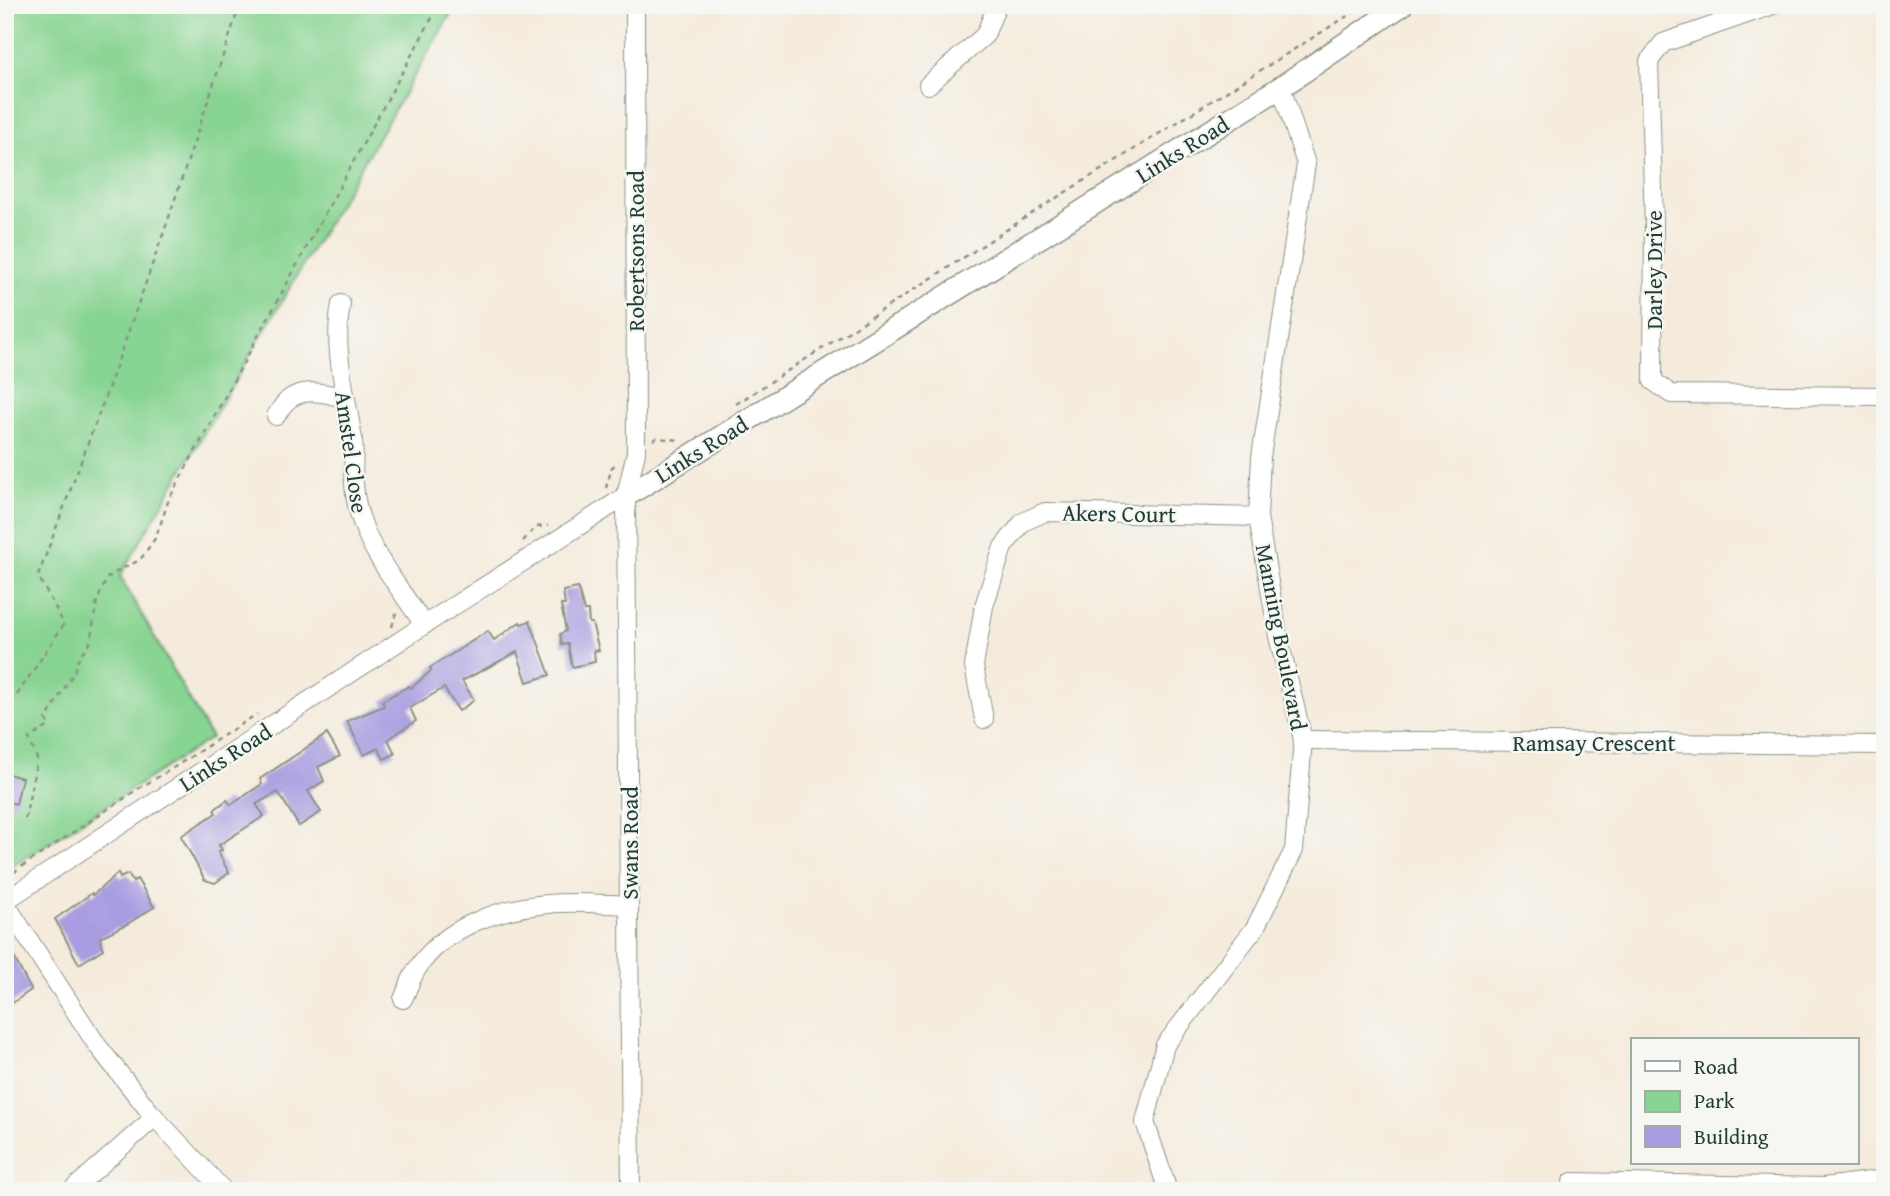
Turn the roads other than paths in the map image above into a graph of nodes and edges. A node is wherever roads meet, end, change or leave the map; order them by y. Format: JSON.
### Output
{"nodes":[{"id":1,"x":635,"y":5,"type":"edge"},
{"id":2,"x":997,"y":5,"type":"edge"},
{"id":3,"x":1402,"y":5,"type":"edge"},
{"id":4,"x":1773,"y":5,"type":"edge"},
{"id":5,"x":928,"y":85,"type":"dead end"},
{"id":6,"x":1281,"y":87,"type":"junction"},
{"id":7,"x":341,"y":304,"type":"dead end"},
{"id":8,"x":1885,"y":396,"type":"edge"},
{"id":9,"x":345,"y":399,"type":"junction"},
{"id":10,"x":276,"y":416,"type":"dead end"},
{"id":11,"x":616,"y":492,"type":"junction"},
{"id":12,"x":1258,"y":517,"type":"junction"},
{"id":13,"x":425,"y":625,"type":"junction"},
{"id":14,"x":984,"y":719,"type":"dead end"},
{"id":15,"x":1303,"y":740,"type":"junction"},
{"id":16,"x":1885,"y":745,"type":"edge"},
{"id":17,"x":5,"y":902,"type":"edge"},
{"id":18,"x":629,"y":905,"type":"junction"},
{"id":19,"x":403,"y":999,"type":"dead end"},
{"id":20,"x":155,"y":1117,"type":"junction"},
{"id":21,"x":1885,"y":1180,"type":"edge"},
{"id":22,"x":1572,"y":1182,"type":"dead end"},
{"id":23,"x":71,"y":1191,"type":"edge"},
{"id":24,"x":224,"y":1191,"type":"edge"},
{"id":25,"x":631,"y":1191,"type":"edge"},
{"id":26,"x":1168,"y":1191,"type":"edge"}],
"edges":[{"from":1,"to":11,"type":"street","name":"Robertsons Road"},
{"from":2,"to":5,"type":"street"},
{"from":3,"to":6,"type":"street","name":"Links Road"},
{"from":4,"to":8,"type":"street","name":"Darley Drive"},
{"from":6,"to":11,"type":"street","name":"Links Road"},
{"from":6,"to":12,"type":"street","name":"Manning Boulevard"},
{"from":7,"to":9,"type":"street","name":"Amstel Close"},
{"from":9,"to":10,"type":"street"},
{"from":9,"to":13,"type":"street","name":"Amstel Close"},
{"from":11,"to":13,"type":"street","name":"Links Road"},
{"from":11,"to":18,"type":"street","name":"Swans Road"},
{"from":12,"to":14,"type":"street","name":"Akers Court"},
{"from":12,"to":15,"type":"street","name":"Manning Boulevard"},
{"from":13,"to":17,"type":"street","name":"Links Road"},
{"from":15,"to":16,"type":"street","name":"Ramsay Crescent"},
{"from":15,"to":26,"type":"street","name":"Manning Boulevard"},
{"from":17,"to":20,"type":"street"},
{"from":18,"to":19,"type":"street"},
{"from":18,"to":25,"type":"street","name":"Swans Road"},
{"from":20,"to":23,"type":"street"},
{"from":20,"to":24,"type":"street"},
{"from":21,"to":22,"type":"street"}]}
